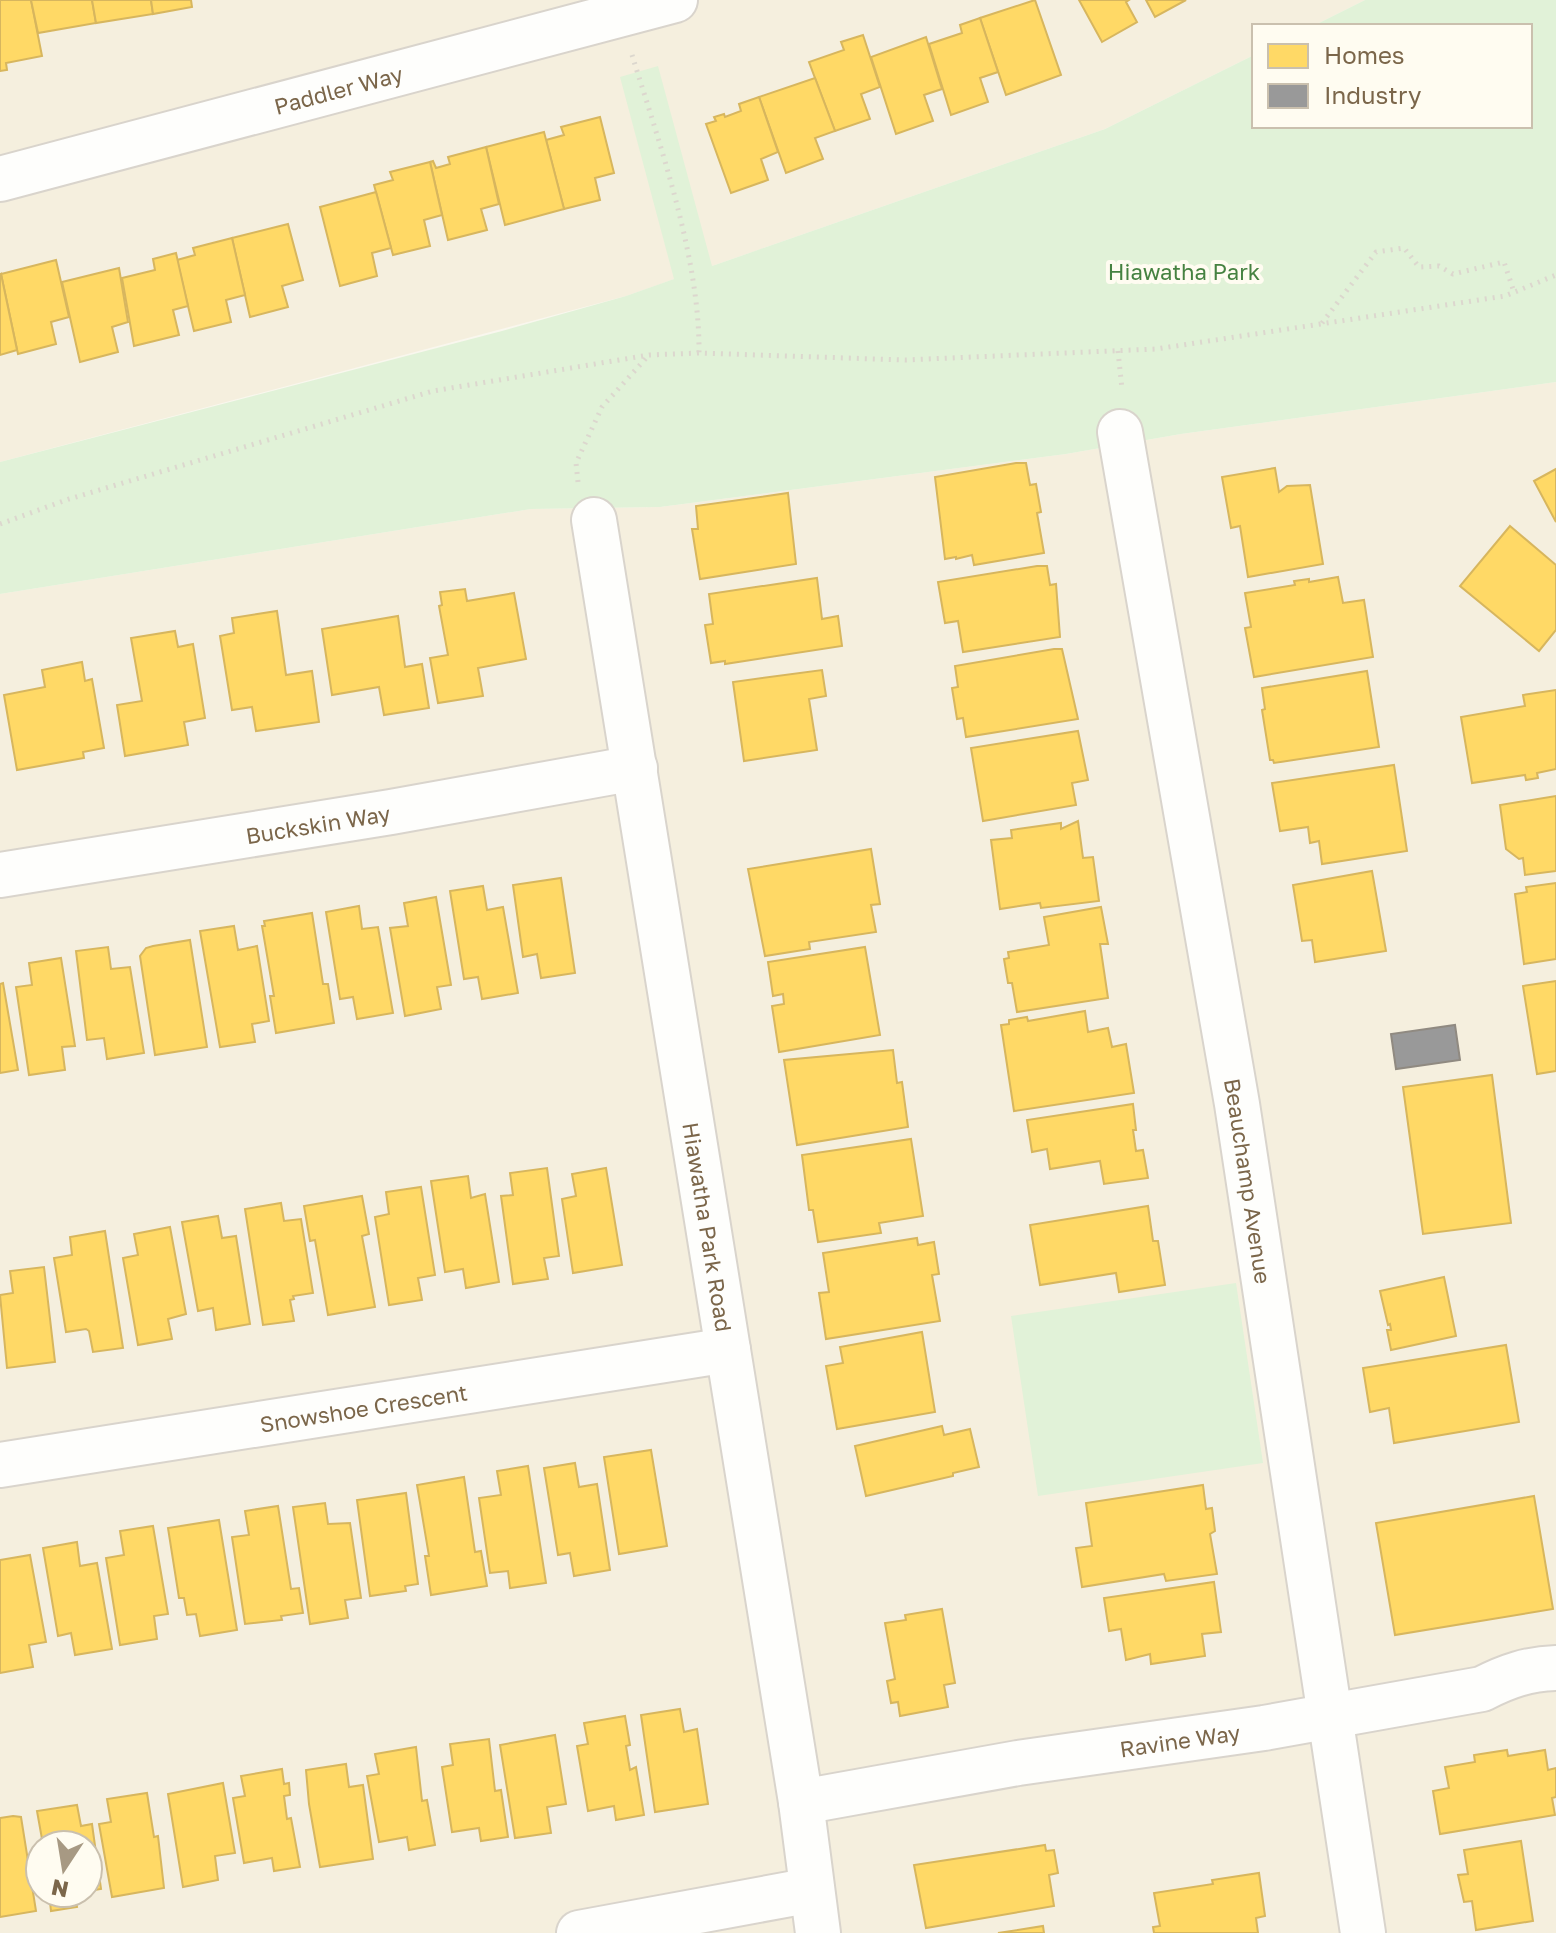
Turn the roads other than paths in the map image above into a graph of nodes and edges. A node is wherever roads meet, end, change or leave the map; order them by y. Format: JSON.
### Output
{"nodes":[{"id":1,"x":675,"y":0,"type":"edge"},
{"id":2,"x":0,"y":179,"type":"edge"},
{"id":3,"x":1120,"y":432,"type":"dead end"},
{"id":4,"x":594,"y":520,"type":"road end"},
{"id":5,"x":635,"y":768,"type":"junction"},
{"id":6,"x":0,"y":875,"type":"edge"},
{"id":7,"x":728,"y":1350,"type":"junction"},
{"id":8,"x":0,"y":1465,"type":"edge"},
{"id":9,"x":1556,"y":1668,"type":"edge"},
{"id":10,"x":1328,"y":1716,"type":"junction"},
{"id":11,"x":801,"y":1802,"type":"junction"},
{"id":12,"x":812,"y":1890,"type":"junction"},
{"id":13,"x":579,"y":1933,"type":"edge"},
{"id":14,"x":818,"y":1933,"type":"edge"},
{"id":15,"x":1363,"y":1933,"type":"edge"}],
"edges":[{"from":1,"to":2,"type":"street","name":"Paddler Way"},
{"from":3,"to":10,"type":"street","name":"Beauchamp Avenue"},
{"from":4,"to":5,"type":"street","name":"Hiawatha Park Road"},
{"from":5,"to":6,"type":"street","name":"Buckskin Way"},
{"from":5,"to":7,"type":"street","name":"Hiawatha Park Road"},
{"from":7,"to":8,"type":"street","name":"Snowshoe Crescent"},
{"from":7,"to":11,"type":"street","name":"Hiawatha Park Road"},
{"from":9,"to":10,"type":"street","name":"Ravine Way"},
{"from":10,"to":11,"type":"street","name":"Ravine Way"},
{"from":10,"to":15,"type":"street","name":"Beauchamp Avenue"},
{"from":11,"to":12,"type":"street","name":"Hiawatha Park Road"},
{"from":12,"to":13,"type":"street"},
{"from":12,"to":14,"type":"street","name":"Hiawatha Park Road"}]}
